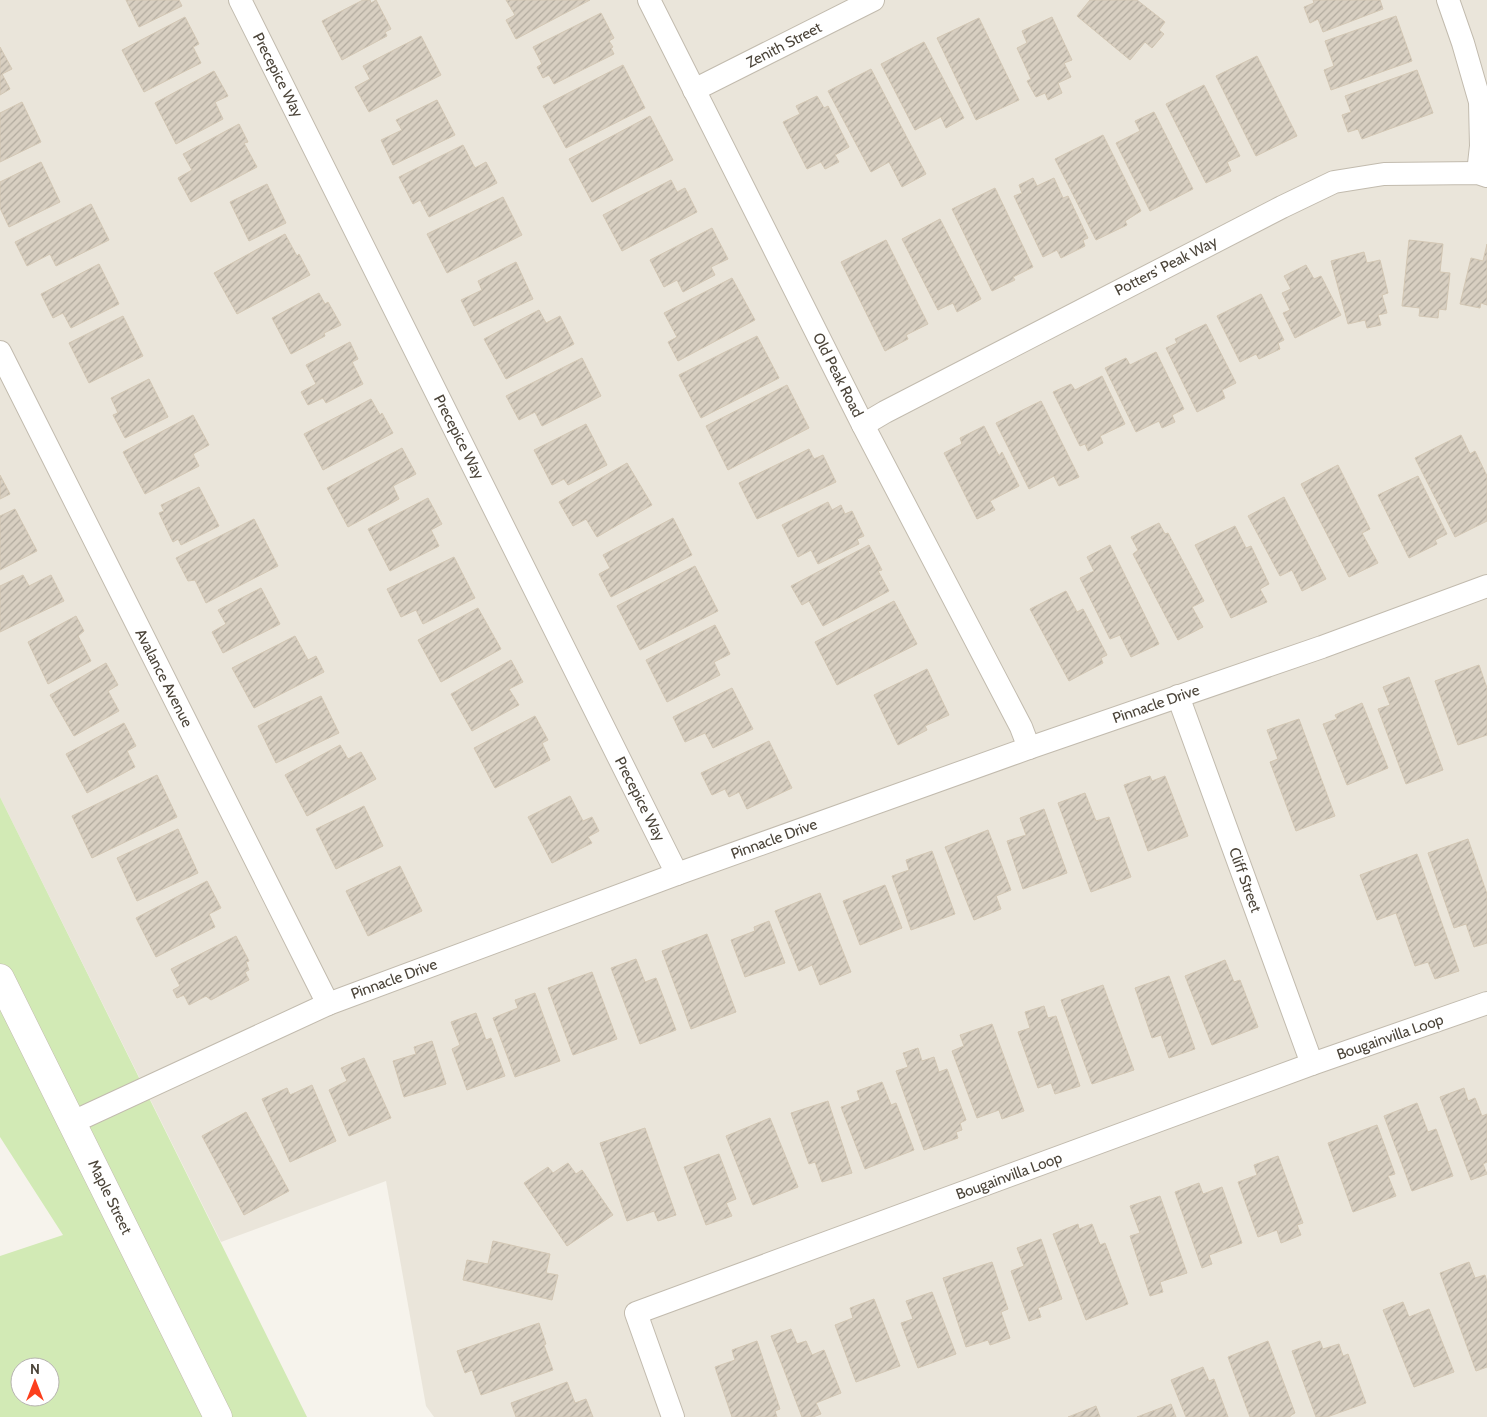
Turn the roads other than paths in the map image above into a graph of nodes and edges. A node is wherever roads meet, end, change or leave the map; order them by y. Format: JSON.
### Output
{"nodes":[{"id":1,"x":240,"y":0,"type":"edge"},
{"id":2,"x":649,"y":0,"type":"edge"},
{"id":3,"x":873,"y":0,"type":"edge"},
{"id":4,"x":1448,"y":0,"type":"edge"},
{"id":5,"x":694,"y":90,"type":"junction"},
{"id":6,"x":1483,"y":175,"type":"edge"},
{"id":7,"x":0,"y":352,"type":"edge"},
{"id":8,"x":863,"y":425,"type":"junction"},
{"id":9,"x":1487,"y":586,"type":"edge"},
{"id":10,"x":1178,"y":696,"type":"junction"},
{"id":11,"x":1029,"y":748,"type":"junction"},
{"id":12,"x":677,"y":874,"type":"junction"},
{"id":13,"x":0,"y":978,"type":"edge"},
{"id":14,"x":1487,"y":1003,"type":"edge"},
{"id":15,"x":328,"y":1004,"type":"junction"},
{"id":16,"x":1312,"y":1064,"type":"junction"},
{"id":17,"x":73,"y":1122,"type":"junction"},
{"id":18,"x":218,"y":1417,"type":"edge"},
{"id":19,"x":673,"y":1417,"type":"edge"}],
"edges":[{"from":1,"to":12,"type":"street","name":"Precepice Way"},
{"from":2,"to":5,"type":"street","name":"Old Peak Road"},
{"from":3,"to":5,"type":"street","name":"Zenith Street"},
{"from":4,"to":6,"type":"street"},
{"from":5,"to":8,"type":"street","name":"Old Peak Road"},
{"from":6,"to":8,"type":"street","name":"Potters' Peak Way"},
{"from":7,"to":15,"type":"street","name":"Avalance Avenue"},
{"from":8,"to":11,"type":"street","name":"Old Peak Road"},
{"from":9,"to":10,"type":"street","name":"Pinnacle Drive"},
{"from":10,"to":11,"type":"street","name":"Pinnacle Drive"},
{"from":10,"to":16,"type":"street","name":"Cliff Street"},
{"from":11,"to":12,"type":"street","name":"Pinnacle Drive"},
{"from":12,"to":15,"type":"street","name":"Pinnacle Drive"},
{"from":13,"to":17,"type":"street","name":"Maple Street"},
{"from":14,"to":16,"type":"street","name":"Bougainvilla Loop"},
{"from":15,"to":17,"type":"street","name":"Pinnacle Drive"},
{"from":16,"to":19,"type":"street","name":"Bougainvilla Loop"},
{"from":17,"to":18,"type":"street","name":"Maple Street"}]}
